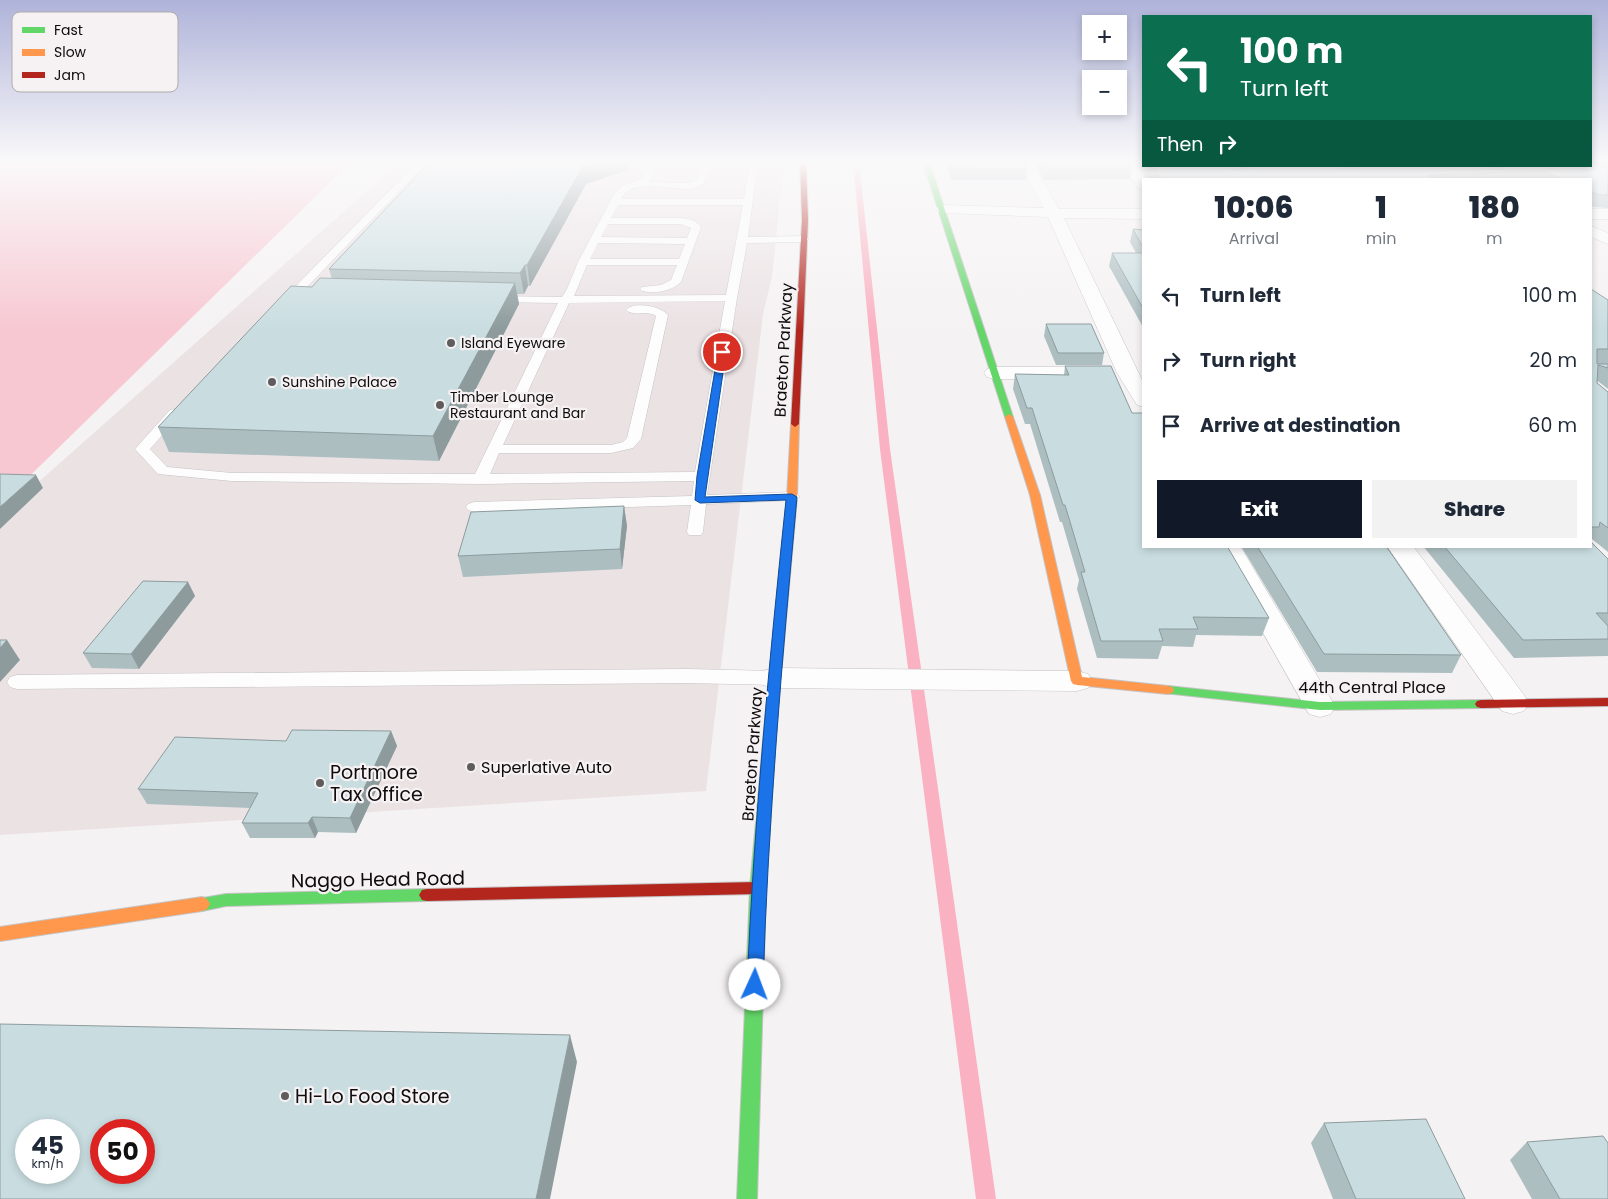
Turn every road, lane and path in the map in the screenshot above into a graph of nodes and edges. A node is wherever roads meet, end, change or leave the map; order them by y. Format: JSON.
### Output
{"nodes":[{"id":1,"x":368,"y":218,"type":"edge"},
{"id":2,"x":607,"y":218,"type":"edge"},
{"id":3,"x":746,"y":218,"type":"edge"},
{"id":4,"x":804,"y":218,"type":"edge"},
{"id":5,"x":946,"y":218,"type":"edge"},
{"id":6,"x":1057,"y":218,"type":"edge"},
{"id":7,"x":606,"y":221,"type":"junction"},
{"id":8,"x":1592,"y":231,"type":"edge"},
{"id":9,"x":804,"y":239,"type":"junction"},
{"id":10,"x":1608,"y":239,"type":"edge"},
{"id":11,"x":595,"y":240,"type":"junction"},
{"id":12,"x":743,"y":240,"type":"junction"},
{"id":13,"x":691,"y":241,"type":"junction"},
{"id":14,"x":583,"y":262,"type":"junction"},
{"id":15,"x":683,"y":262,"type":"junction"},
{"id":16,"x":573,"y":289,"type":"junction"},
{"id":17,"x":294,"y":294,"type":"junction"},
{"id":18,"x":313,"y":295,"type":"edge"},
{"id":19,"x":731,"y":298,"type":"junction"},
{"id":20,"x":487,"y":299,"type":"edge"},
{"id":21,"x":562,"y":305,"type":"junction"},
{"id":22,"x":281,"y":308,"type":"edge"},
{"id":23,"x":994,"y":373,"type":"junction"},
{"id":24,"x":1136,"y":373,"type":"edge"},
{"id":25,"x":1142,"y":395,"type":"edge"},
{"id":26,"x":184,"y":402,"type":"edge"},
{"id":27,"x":494,"y":449,"type":"junction"},
{"id":28,"x":702,"y":476,"type":"junction"},
{"id":29,"x":480,"y":479,"type":"junction"},
{"id":30,"x":792,"y":497,"type":"junction"},
{"id":31,"x":700,"y":500,"type":"junction"},
{"id":32,"x":474,"y":507,"type":"dead end"},
{"id":33,"x":695,"y":532,"type":"dead end"},
{"id":34,"x":1229,"y":548,"type":"edge"},
{"id":35,"x":1401,"y":548,"type":"edge"},
{"id":36,"x":774,"y":678,"type":"junction"},
{"id":37,"x":1076,"y":681,"type":"junction"},
{"id":38,"x":17,"y":682,"type":"dead end"},
{"id":39,"x":1608,"y":702,"type":"edge"},
{"id":40,"x":1513,"y":703,"type":"junction"},
{"id":41,"x":1320,"y":706,"type":"junction"},
{"id":42,"x":758,"y":888,"type":"junction"},
{"id":43,"x":0,"y":934,"type":"edge"},
{"id":44,"x":747,"y":1199,"type":"edge"}],
"edges":[{"from":1,"to":17,"type":"lane"},
{"from":2,"to":7,"type":"lane"},
{"from":3,"to":12,"type":"lane"},
{"from":4,"to":9,"type":"main road","name":"Braeton Parkway"},
{"from":5,"to":23,"type":"main road"},
{"from":6,"to":24,"type":"street"},
{"from":7,"to":11,"type":"lane"},
{"from":7,"to":13,"type":"lane"},
{"from":8,"to":10,"type":"street"},
{"from":9,"to":12,"type":"lane"},
{"from":9,"to":30,"type":"main road","name":"Braeton Parkway"},
{"from":11,"to":13,"type":"lane"},
{"from":11,"to":14,"type":"lane"},
{"from":12,"to":19,"type":"lane"},
{"from":13,"to":15,"type":"lane"},
{"from":14,"to":15,"type":"lane"},
{"from":14,"to":16,"type":"lane"},
{"from":15,"to":16,"type":"lane"},
{"from":16,"to":21,"type":"lane"},
{"from":17,"to":18,"type":"lane"},
{"from":17,"to":22,"type":"lane"},
{"from":19,"to":21,"type":"lane"},
{"from":19,"to":28,"type":"lane"},
{"from":20,"to":21,"type":"lane"},
{"from":21,"to":27,"type":"lane"},
{"from":21,"to":27,"type":"lane"},
{"from":23,"to":24,"type":"street"},
{"from":23,"to":37,"type":"main road"},
{"from":24,"to":25,"type":"street"},
{"from":26,"to":29,"type":"lane"},
{"from":27,"to":29,"type":"lane"},
{"from":28,"to":29,"type":"lane"},
{"from":28,"to":31,"type":"lane"},
{"from":30,"to":31,"type":"lane"},
{"from":30,"to":36,"type":"main road","name":"Braeton Parkway"},
{"from":31,"to":32,"type":"lane"},
{"from":31,"to":33,"type":"lane"},
{"from":34,"to":41,"type":"street"},
{"from":35,"to":40,"type":"street"},
{"from":36,"to":37,"type":"street"},
{"from":36,"to":38,"type":"lane"},
{"from":36,"to":42,"type":"main road","name":"Braeton Parkway"},
{"from":37,"to":41,"type":"main road","name":"44th Central Place"},
{"from":39,"to":40,"type":"main road","name":"44th Central Place"},
{"from":40,"to":41,"type":"main road","name":"44th Central Place"},
{"from":42,"to":43,"type":"main road","name":"Naggo Head Road"},
{"from":42,"to":44,"type":"main road","name":"Braeton Parkway"}]}
